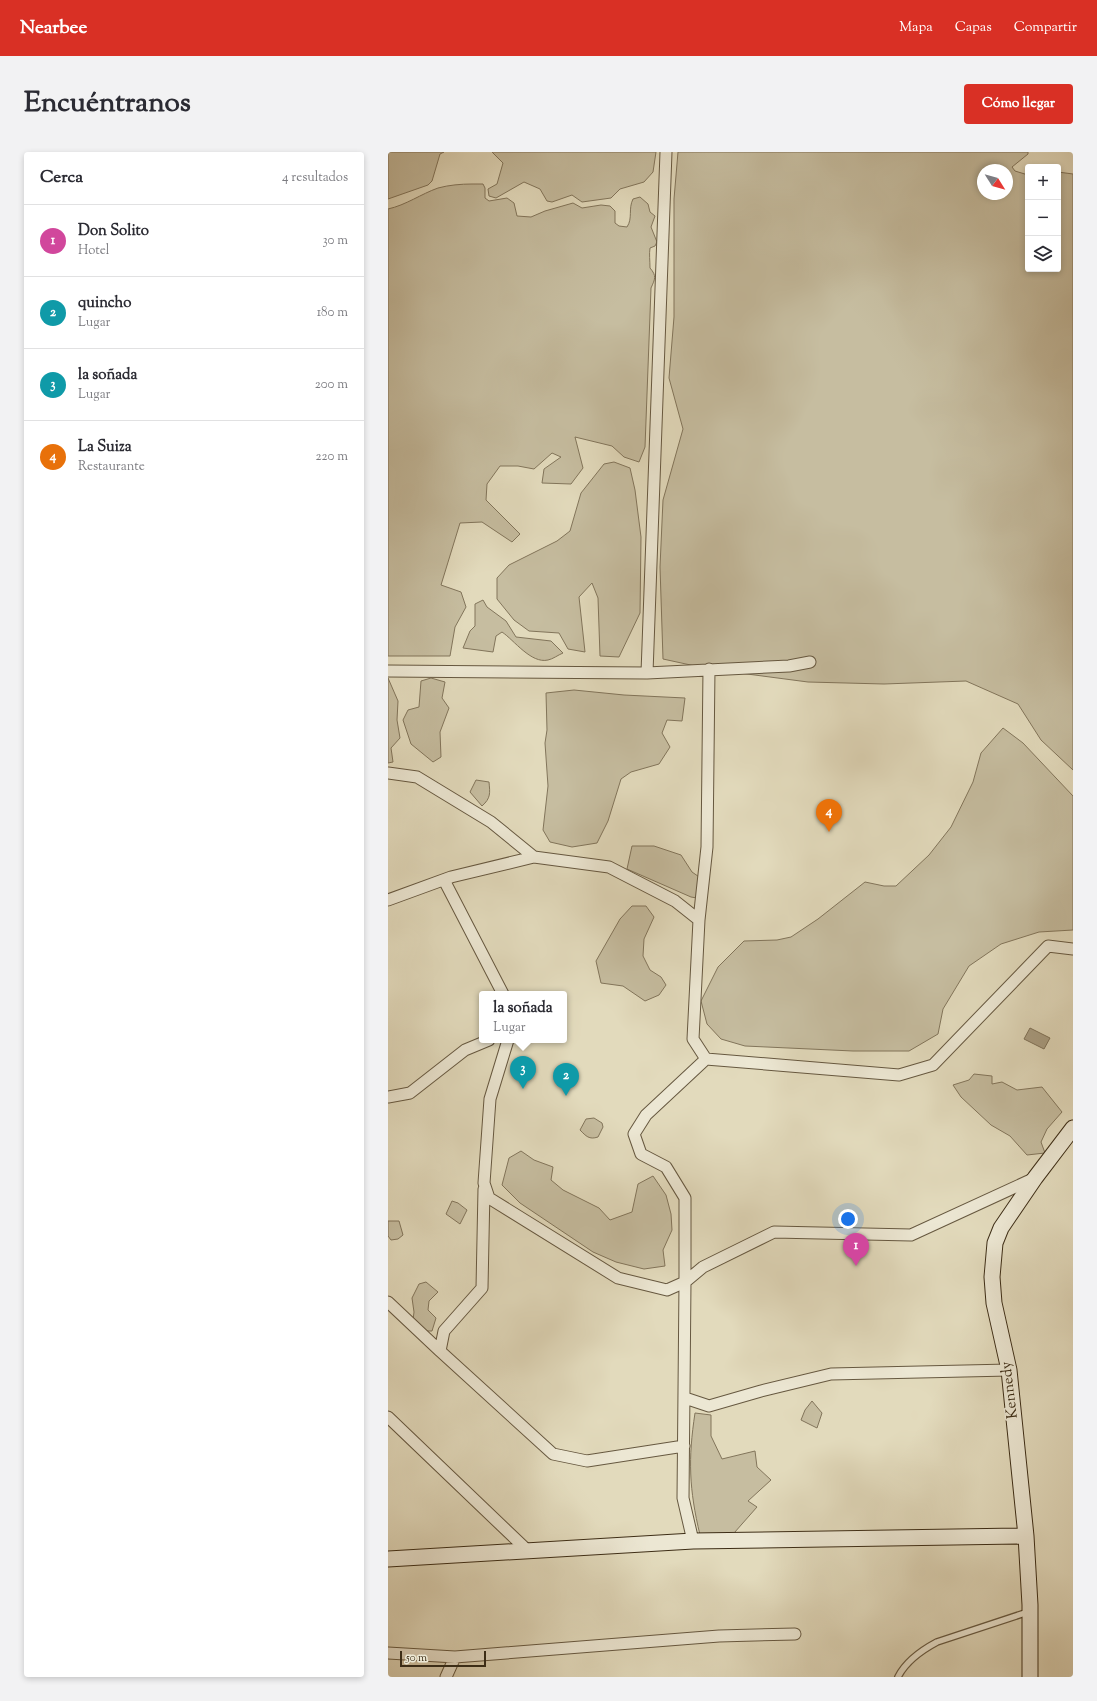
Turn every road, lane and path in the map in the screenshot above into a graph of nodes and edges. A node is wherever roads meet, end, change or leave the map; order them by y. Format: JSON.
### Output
{"nodes":[{"id":1,"x":666,"y":152,"type":"edge"},
{"id":2,"x":810,"y":662,"type":"dead end"},
{"id":3,"x":709,"y":669,"type":"junction"},
{"id":4,"x":388,"y":671,"type":"edge"},
{"id":5,"x":647,"y":673,"type":"junction"},
{"id":6,"x":388,"y":773,"type":"edge"},
{"id":7,"x":534,"y":857,"type":"junction"},
{"id":8,"x":444,"y":880,"type":"junction"},
{"id":9,"x":388,"y":900,"type":"edge"},
{"id":10,"x":700,"y":920,"type":"junction"},
{"id":11,"x":1073,"y":948,"type":"edge"},
{"id":12,"x":501,"y":991,"type":"edge"},
{"id":13,"x":482,"y":1043,"type":"edge"},
{"id":14,"x":507,"y":1043,"type":"edge"},
{"id":15,"x":706,"y":1059,"type":"junction"},
{"id":16,"x":388,"y":1097,"type":"edge"},
{"id":17,"x":1073,"y":1128,"type":"edge"},
{"id":18,"x":1036,"y":1178,"type":"junction"},
{"id":19,"x":484,"y":1183,"type":"junction"},
{"id":20,"x":685,"y":1282,"type":"junction"},
{"id":21,"x":388,"y":1302,"type":"edge"},
{"id":22,"x":440,"y":1351,"type":"junction"},
{"id":23,"x":1009,"y":1370,"type":"junction"},
{"id":24,"x":685,"y":1398,"type":"junction"},
{"id":25,"x":388,"y":1417,"type":"edge"},
{"id":26,"x":684,"y":1446,"type":"junction"},
{"id":27,"x":1026,"y":1536,"type":"junction"},
{"id":28,"x":693,"y":1541,"type":"junction"},
{"id":29,"x":528,"y":1550,"type":"junction"},
{"id":30,"x":388,"y":1559,"type":"edge"},
{"id":31,"x":1030,"y":1612,"type":"junction"},
{"id":32,"x":795,"y":1634,"type":"dead end"},
{"id":33,"x":388,"y":1653,"type":"edge"},
{"id":34,"x":455,"y":1657,"type":"junction"},
{"id":35,"x":446,"y":1677,"type":"edge"},
{"id":36,"x":898,"y":1677,"type":"edge"},
{"id":37,"x":1030,"y":1677,"type":"edge"}],
"edges":[{"from":1,"to":5,"type":"street"},
{"from":2,"to":3,"type":"street"},
{"from":3,"to":5,"type":"street"},
{"from":3,"to":10,"type":"street"},
{"from":4,"to":5,"type":"street"},
{"from":6,"to":7,"type":"street"},
{"from":7,"to":8,"type":"street"},
{"from":7,"to":10,"type":"street"},
{"from":8,"to":9,"type":"street"},
{"from":8,"to":12,"type":"street"},
{"from":10,"to":15,"type":"street"},
{"from":11,"to":15,"type":"street"},
{"from":13,"to":16,"type":"street"},
{"from":14,"to":19,"type":"street"},
{"from":15,"to":20,"type":"street"},
{"from":17,"to":18,"type":"street","name":"Kennedy"},
{"from":18,"to":20,"type":"street"},
{"from":18,"to":23,"type":"street","name":"Kennedy"},
{"from":19,"to":20,"type":"street"},
{"from":19,"to":22,"type":"street"},
{"from":20,"to":24,"type":"street"},
{"from":21,"to":22,"type":"street"},
{"from":22,"to":26,"type":"street"},
{"from":23,"to":24,"type":"street"},
{"from":23,"to":27,"type":"street","name":"Kennedy"},
{"from":24,"to":26,"type":"street"},
{"from":25,"to":29,"type":"street"},
{"from":26,"to":28,"type":"street"},
{"from":27,"to":28,"type":"street"},
{"from":27,"to":31,"type":"street","name":"Kennedy"},
{"from":28,"to":29,"type":"street"},
{"from":29,"to":30,"type":"street"},
{"from":31,"to":36,"type":"lane"},
{"from":31,"to":37,"type":"street","name":"Kennedy"},
{"from":32,"to":34,"type":"street"},
{"from":33,"to":34,"type":"street"},
{"from":34,"to":35,"type":"street"}]}
